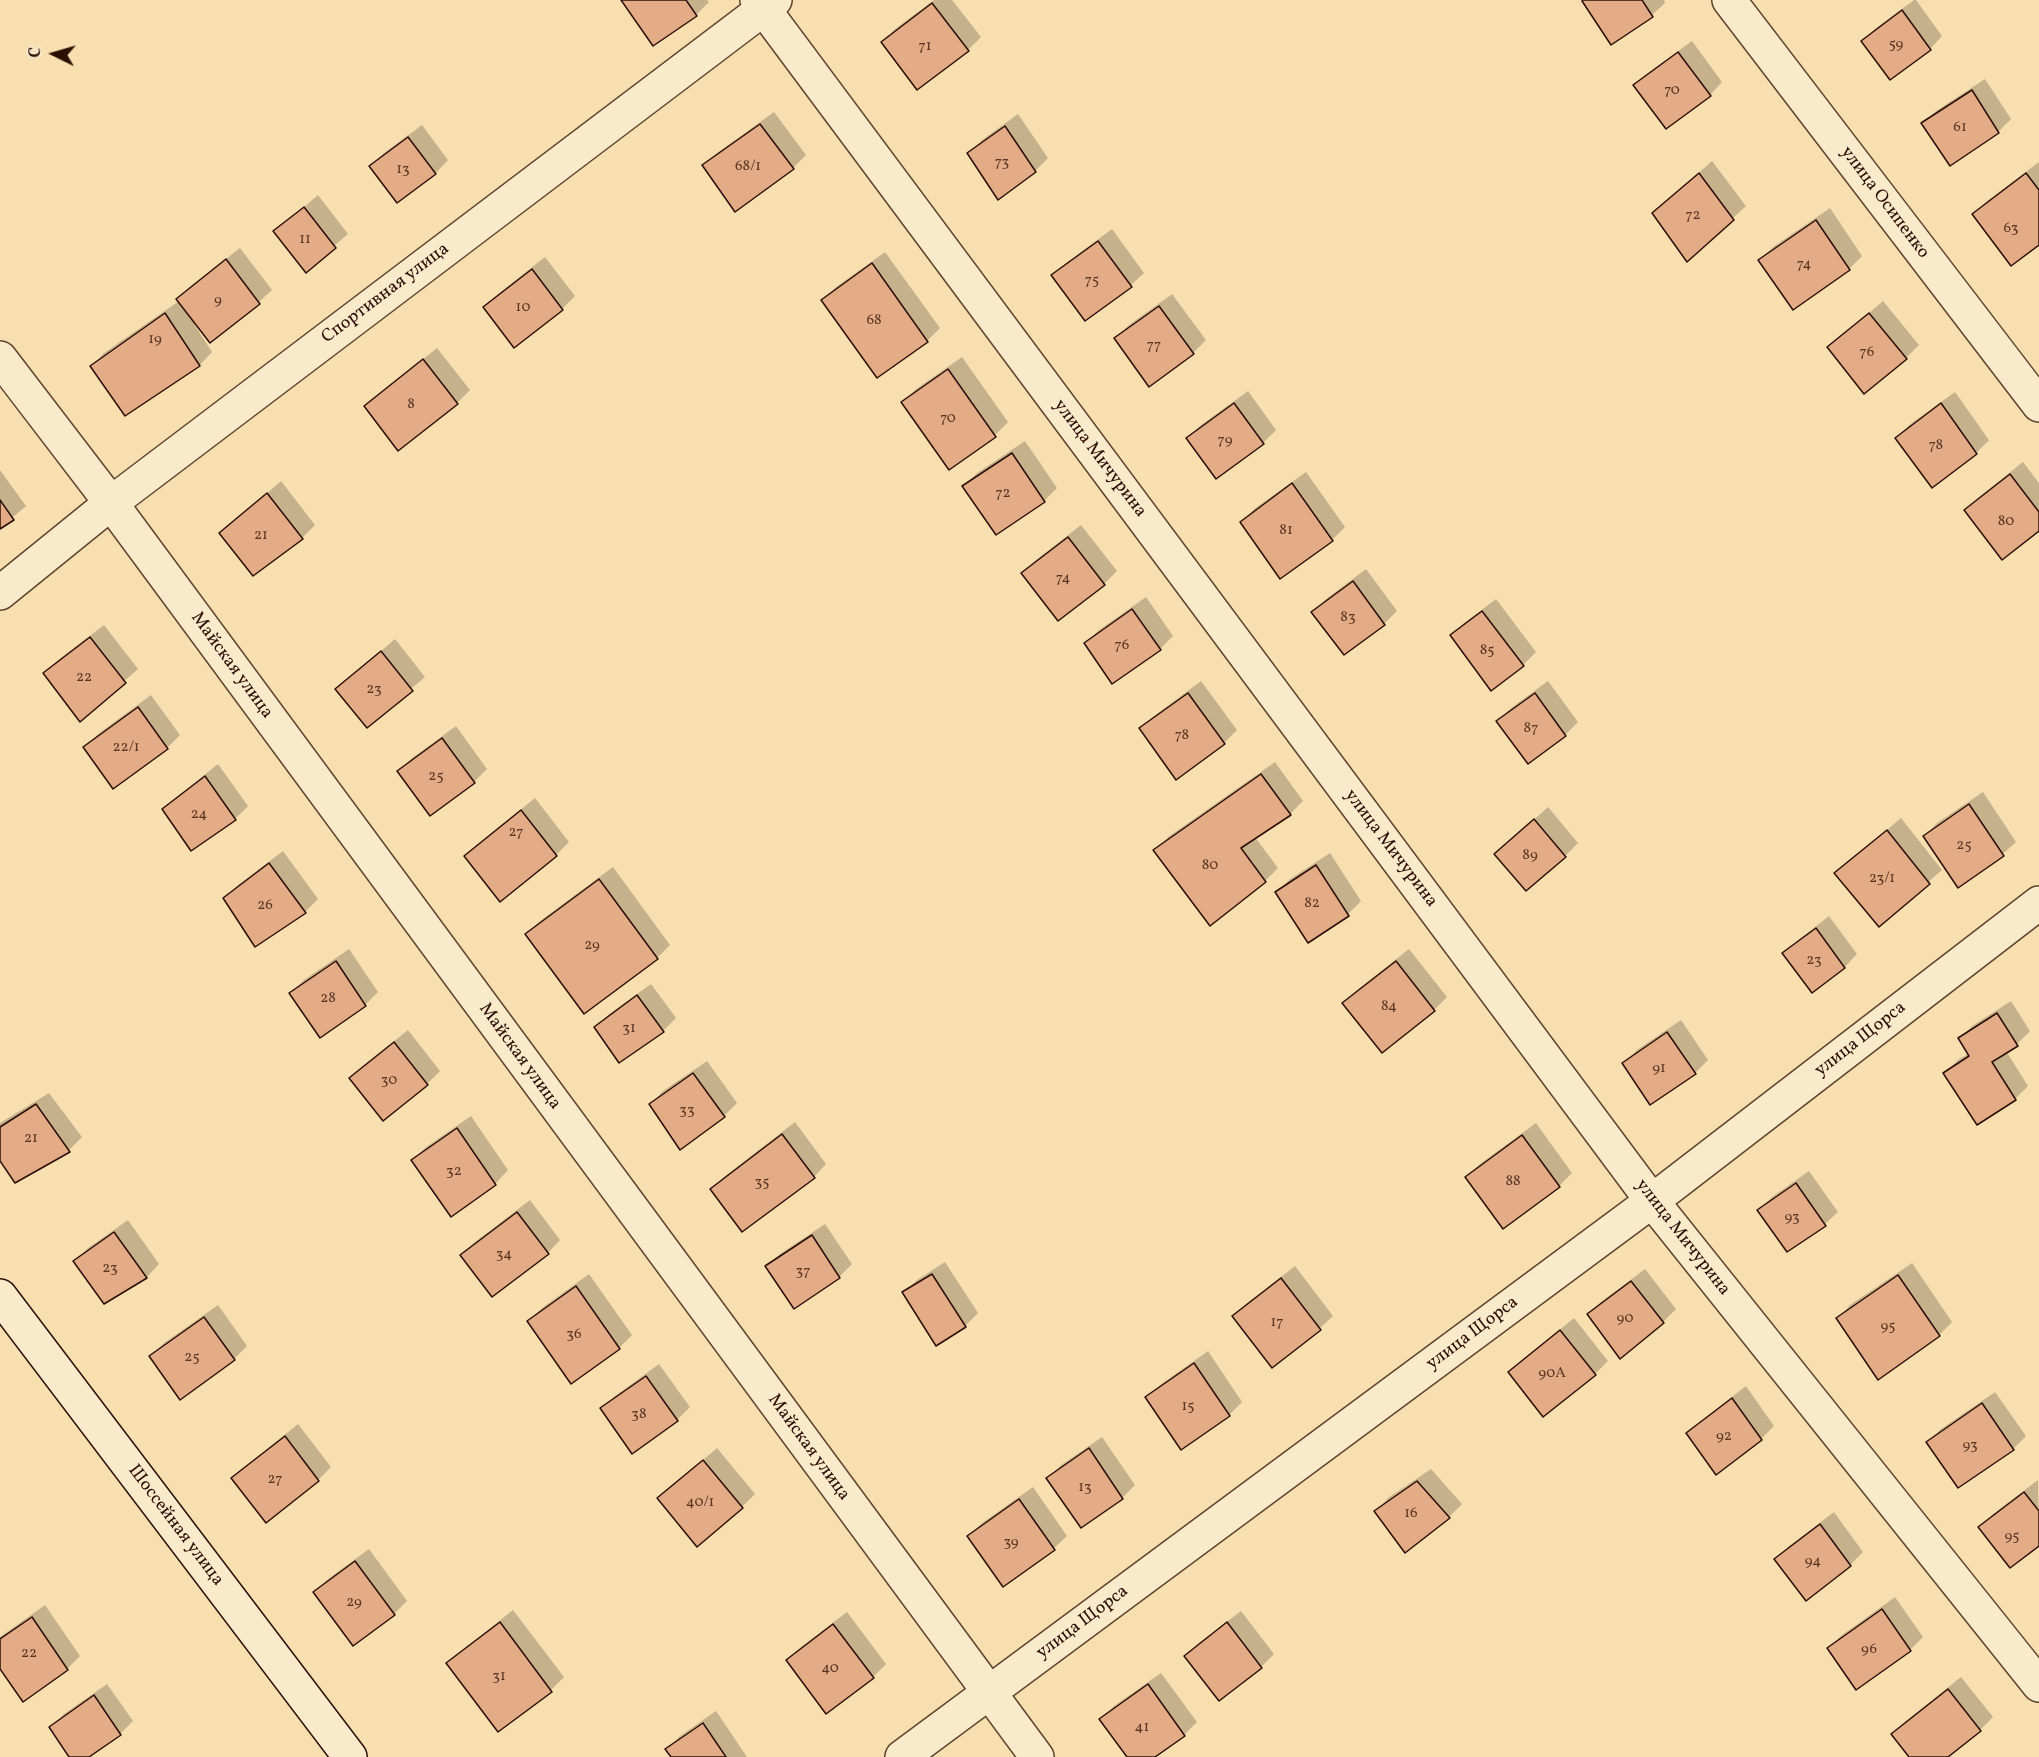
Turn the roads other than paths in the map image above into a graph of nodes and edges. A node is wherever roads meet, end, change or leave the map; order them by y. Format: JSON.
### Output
{"nodes":[{"id":1,"x":1729,"y":0,"type":"edge"},
{"id":2,"x":765,"y":3,"type":"edge"},
{"id":3,"x":0,"y":358,"type":"edge"},
{"id":4,"x":2039,"y":405,"type":"edge"},
{"id":5,"x":111,"y":504,"type":"junction"},
{"id":6,"x":0,"y":592,"type":"edge"},
{"id":7,"x":2039,"y":903,"type":"edge"},
{"id":8,"x":1652,"y":1202,"type":"junction"},
{"id":9,"x":0,"y":1296,"type":"edge"},
{"id":10,"x":2039,"y":1686,"type":"edge"},
{"id":11,"x":989,"y":1692,"type":"junction"},
{"id":12,"x":350,"y":1757,"type":"edge"},
{"id":13,"x":902,"y":1757,"type":"edge"},
{"id":14,"x":1037,"y":1757,"type":"edge"}],
"edges":[{"from":1,"to":4,"type":"street","name":"улица Осипенко"},
{"from":2,"to":5,"type":"street","name":"Спортивная улица"},
{"from":2,"to":8,"type":"street","name":"улица Мичурина"},
{"from":3,"to":5,"type":"street","name":"Майская улица"},
{"from":5,"to":6,"type":"street","name":"Спортивная улица"},
{"from":5,"to":11,"type":"street","name":"Майская улица"},
{"from":7,"to":8,"type":"street","name":"улица Щорса"},
{"from":8,"to":10,"type":"street","name":"улица Мичурина"},
{"from":8,"to":11,"type":"street","name":"улица Щорса"},
{"from":9,"to":12,"type":"street","name":"Шоссейная улица"},
{"from":11,"to":13,"type":"street","name":"улица Щорса"},
{"from":11,"to":14,"type":"street","name":"Майская улица"}]}
